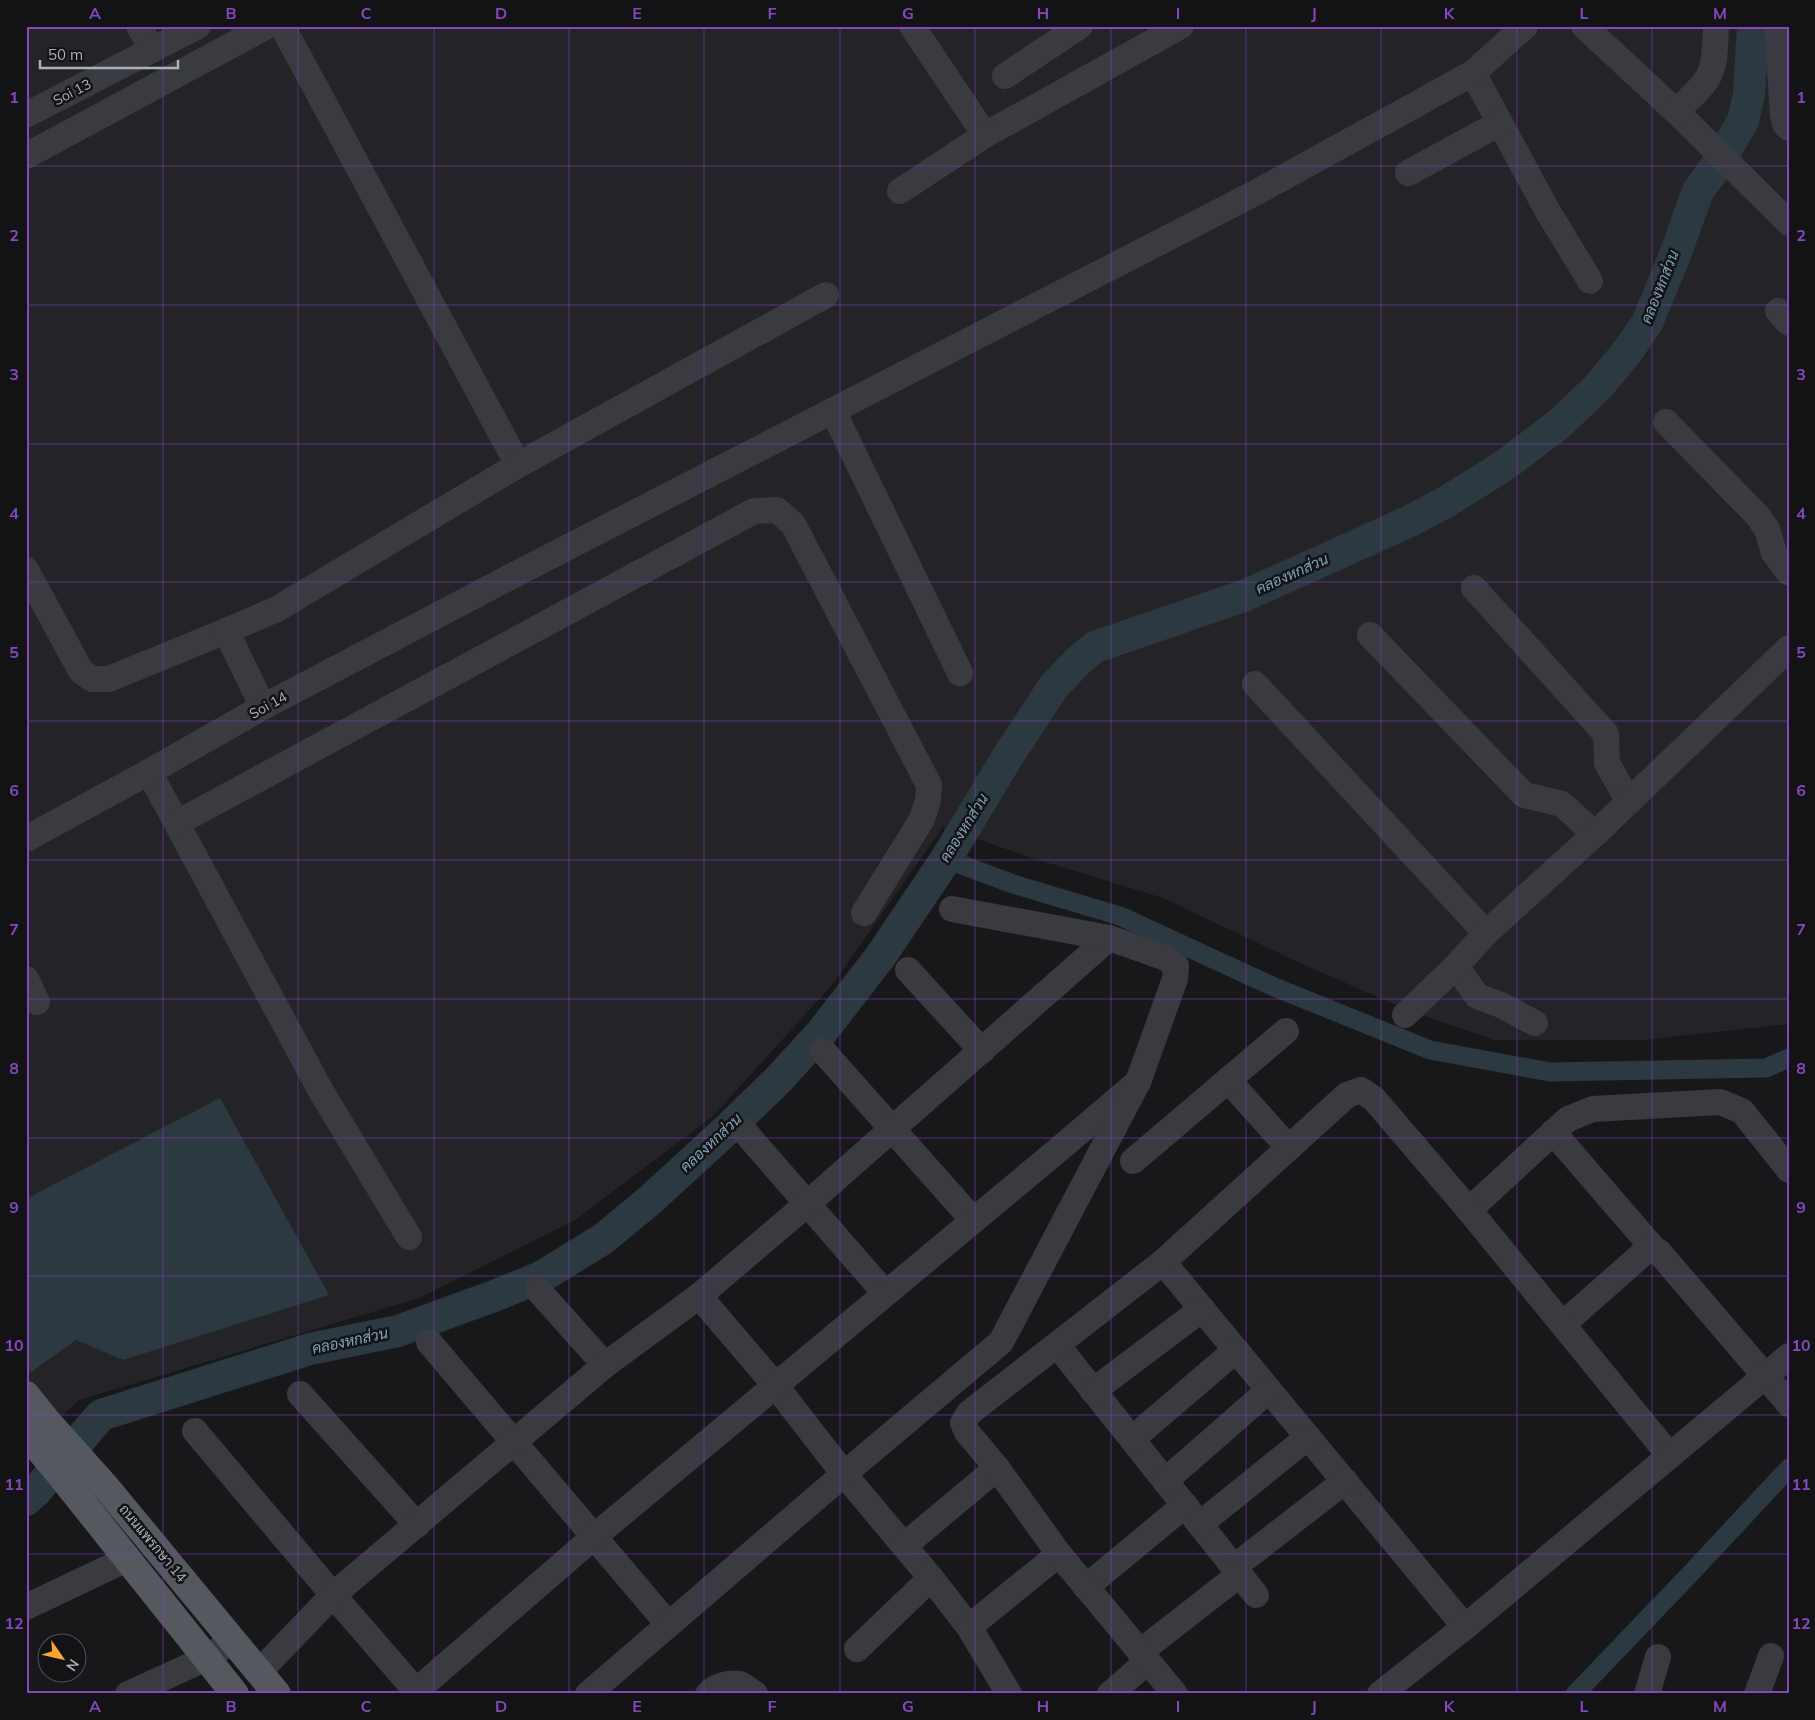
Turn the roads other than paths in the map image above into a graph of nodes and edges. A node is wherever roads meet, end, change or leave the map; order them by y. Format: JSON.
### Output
{"nodes":[{"id":1,"x":139,"y":26,"type":"edge"},
{"id":2,"x":198,"y":26,"type":"edge"},
{"id":3,"x":267,"y":26,"type":"edge"},
{"id":4,"x":282,"y":26,"type":"edge"},
{"id":5,"x":912,"y":26,"type":"edge"},
{"id":6,"x":1080,"y":26,"type":"edge"},
{"id":7,"x":1181,"y":26,"type":"edge"},
{"id":8,"x":1525,"y":26,"type":"edge"},
{"id":9,"x":1584,"y":26,"type":"edge"},
{"id":10,"x":1716,"y":26,"type":"edge"},
{"id":11,"x":1777,"y":26,"type":"edge"},
{"id":12,"x":152,"y":50,"type":"junction"},
{"id":13,"x":1473,"y":73,"type":"junction"},
{"id":14,"x":1006,"y":76,"type":"dead end"},
{"id":15,"x":26,"y":115,"type":"edge"},
{"id":16,"x":1680,"y":115,"type":"junction"},
{"id":17,"x":1500,"y":123,"type":"junction"},
{"id":18,"x":1789,"y":128,"type":"edge"},
{"id":19,"x":985,"y":135,"type":"junction"},
{"id":20,"x":26,"y":156,"type":"edge"},
{"id":21,"x":1408,"y":173,"type":"dead end"},
{"id":22,"x":900,"y":191,"type":"dead end"},
{"id":23,"x":1789,"y":223,"type":"edge"},
{"id":24,"x":1590,"y":282,"type":"dead end"},
{"id":25,"x":826,"y":295,"type":"dead end"},
{"id":26,"x":833,"y":411,"type":"junction"},
{"id":27,"x":1666,"y":422,"type":"dead end"},
{"id":28,"x":518,"y":465,"type":"junction"},
{"id":29,"x":26,"y":570,"type":"edge"},
{"id":30,"x":1789,"y":573,"type":"edge"},
{"id":31,"x":1474,"y":588,"type":"dead end"},
{"id":32,"x":226,"y":631,"type":"junction"},
{"id":33,"x":1370,"y":635,"type":"dead end"},
{"id":34,"x":1789,"y":648,"type":"edge"},
{"id":35,"x":960,"y":673,"type":"dead end"},
{"id":36,"x":1255,"y":684,"type":"dead end"},
{"id":37,"x":263,"y":707,"type":"junction"},
{"id":38,"x":149,"y":772,"type":"junction"},
{"id":39,"x":1629,"y":802,"type":"junction"},
{"id":40,"x":177,"y":823,"type":"junction"},
{"id":41,"x":1595,"y":834,"type":"junction"},
{"id":42,"x":26,"y":839,"type":"edge"},
{"id":43,"x":952,"y":908,"type":"dead end"},
{"id":44,"x":864,"y":913,"type":"dead end"},
{"id":45,"x":1486,"y":933,"type":"junction"},
{"id":46,"x":1109,"y":938,"type":"junction"},
{"id":47,"x":1456,"y":966,"type":"junction"},
{"id":48,"x":908,"y":970,"type":"dead end"},
{"id":49,"x":26,"y":979,"type":"edge"},
{"id":50,"x":37,"y":1002,"type":"dead end"},
{"id":51,"x":1405,"y":1015,"type":"dead end"},
{"id":52,"x":1535,"y":1023,"type":"dead end"},
{"id":53,"x":1286,"y":1031,"type":"dead end"},
{"id":54,"x":982,"y":1051,"type":"junction"},
{"id":55,"x":823,"y":1052,"type":"dead end"},
{"id":56,"x":1228,"y":1080,"type":"junction"},
{"id":57,"x":1138,"y":1082,"type":"junction"},
{"id":58,"x":893,"y":1129,"type":"junction"},
{"id":59,"x":744,"y":1130,"type":"dead end"},
{"id":60,"x":1553,"y":1132,"type":"junction"},
{"id":61,"x":1288,"y":1148,"type":"junction"},
{"id":62,"x":1133,"y":1161,"type":"dead end"},
{"id":63,"x":1789,"y":1170,"type":"edge"},
{"id":64,"x":807,"y":1204,"type":"junction"},
{"id":65,"x":1469,"y":1210,"type":"junction"},
{"id":66,"x":973,"y":1220,"type":"junction"},
{"id":67,"x":409,"y":1237,"type":"dead end"},
{"id":68,"x":1653,"y":1248,"type":"junction"},
{"id":69,"x":1163,"y":1262,"type":"junction"},
{"id":70,"x":538,"y":1290,"type":"dead end"},
{"id":71,"x":885,"y":1293,"type":"junction"},
{"id":72,"x":699,"y":1296,"type":"junction"},
{"id":73,"x":1202,"y":1309,"type":"junction"},
{"id":74,"x":1563,"y":1324,"type":"junction"},
{"id":75,"x":429,"y":1342,"type":"dead end"},
{"id":76,"x":1057,"y":1345,"type":"junction"},
{"id":77,"x":1236,"y":1350,"type":"junction"},
{"id":78,"x":1789,"y":1356,"type":"edge"},
{"id":79,"x":604,"y":1365,"type":"junction"},
{"id":80,"x":1766,"y":1377,"type":"junction"},
{"id":81,"x":775,"y":1385,"type":"junction"},
{"id":82,"x":1269,"y":1390,"type":"junction"},
{"id":83,"x":1093,"y":1391,"type":"junction"},
{"id":84,"x":300,"y":1394,"type":"dead end"},
{"id":85,"x":26,"y":1395,"type":"edge"},
{"id":86,"x":1789,"y":1404,"type":"edge"},
{"id":87,"x":34,"y":1430,"type":"edge"},
{"id":88,"x":195,"y":1431,"type":"dead end"},
{"id":89,"x":1308,"y":1437,"type":"junction"},
{"id":90,"x":1132,"y":1439,"type":"junction"},
{"id":91,"x":513,"y":1442,"type":"junction"},
{"id":92,"x":1670,"y":1456,"type":"junction"},
{"id":93,"x":997,"y":1468,"type":"junction"},
{"id":94,"x":844,"y":1474,"type":"junction"},
{"id":95,"x":1166,"y":1481,"type":"junction"},
{"id":96,"x":1345,"y":1481,"type":"junction"},
{"id":97,"x":1192,"y":1514,"type":"junction"},
{"id":98,"x":417,"y":1525,"type":"junction"},
{"id":99,"x":594,"y":1536,"type":"junction"},
{"id":100,"x":905,"y":1546,"type":"junction"},
{"id":101,"x":1059,"y":1554,"type":"junction"},
{"id":102,"x":127,"y":1559,"type":"junction"},
{"id":103,"x":1237,"y":1570,"type":"junction"},
{"id":104,"x":931,"y":1578,"type":"junction"},
{"id":105,"x":1086,"y":1587,"type":"junction"},
{"id":106,"x":1256,"y":1594,"type":"dead end"},
{"id":107,"x":332,"y":1595,"type":"junction"},
{"id":108,"x":26,"y":1607,"type":"edge"},
{"id":109,"x":668,"y":1624,"type":"junction"},
{"id":110,"x":1465,"y":1627,"type":"junction"},
{"id":111,"x":969,"y":1628,"type":"junction"},
{"id":112,"x":233,"y":1640,"type":"junction"},
{"id":113,"x":858,"y":1648,"type":"dead end"},
{"id":114,"x":1771,"y":1656,"type":"dead end"},
{"id":115,"x":1144,"y":1657,"type":"junction"},
{"id":116,"x":1658,"y":1657,"type":"dead end"},
{"id":117,"x":207,"y":1658,"type":"junction"},
{"id":118,"x":259,"y":1672,"type":"junction"},
{"id":119,"x":128,"y":1694,"type":"edge"},
{"id":120,"x":235,"y":1694,"type":"edge"},
{"id":121,"x":277,"y":1694,"type":"edge"},
{"id":122,"x":588,"y":1694,"type":"edge"},
{"id":123,"x":708,"y":1694,"type":"edge"},
{"id":124,"x":755,"y":1694,"type":"edge"},
{"id":125,"x":1010,"y":1694,"type":"edge"},
{"id":126,"x":1110,"y":1694,"type":"edge"},
{"id":127,"x":1175,"y":1694,"type":"edge"},
{"id":128,"x":1380,"y":1694,"type":"edge"},
{"id":129,"x":1647,"y":1694,"type":"edge"},
{"id":130,"x":1758,"y":1694,"type":"edge"}],
"edges":[{"from":1,"to":12,"type":"street"},
{"from":2,"to":12,"type":"street","name":"Soi 13"},
{"from":3,"to":20,"type":"street"},
{"from":4,"to":28,"type":"street"},
{"from":5,"to":19,"type":"street"},
{"from":6,"to":14,"type":"street"},
{"from":7,"to":19,"type":"street"},
{"from":8,"to":13,"type":"street","name":"Soi 14"},
{"from":9,"to":16,"type":"street"},
{"from":10,"to":16,"type":"street"},
{"from":11,"to":18,"type":"street"},
{"from":12,"to":15,"type":"street","name":"Soi 13"},
{"from":13,"to":17,"type":"street"},
{"from":13,"to":26,"type":"street","name":"Soi 14"},
{"from":16,"to":23,"type":"street"},
{"from":17,"to":21,"type":"street"},
{"from":17,"to":24,"type":"street"},
{"from":19,"to":22,"type":"street"},
{"from":25,"to":28,"type":"street"},
{"from":26,"to":35,"type":"street"},
{"from":26,"to":37,"type":"street","name":"Soi 14"},
{"from":27,"to":30,"type":"street"},
{"from":28,"to":32,"type":"street"},
{"from":29,"to":32,"type":"street"},
{"from":31,"to":39,"type":"street"},
{"from":32,"to":37,"type":"street"},
{"from":33,"to":41,"type":"street"},
{"from":34,"to":39,"type":"street"},
{"from":36,"to":45,"type":"street"},
{"from":37,"to":38,"type":"street","name":"Soi 14"},
{"from":38,"to":40,"type":"street"},
{"from":38,"to":42,"type":"street","name":"Soi 14"},
{"from":39,"to":41,"type":"street"},
{"from":40,"to":44,"type":"street"},
{"from":40,"to":67,"type":"street"},
{"from":41,"to":45,"type":"street"},
{"from":43,"to":46,"type":"street"},
{"from":45,"to":47,"type":"street"},
{"from":46,"to":54,"type":"street"},
{"from":46,"to":57,"type":"street"},
{"from":47,"to":51,"type":"street"},
{"from":47,"to":52,"type":"street"},
{"from":48,"to":54,"type":"street"},
{"from":49,"to":50,"type":"street"},
{"from":53,"to":56,"type":"street"},
{"from":54,"to":58,"type":"street"},
{"from":55,"to":58,"type":"street"},
{"from":56,"to":61,"type":"street"},
{"from":56,"to":62,"type":"street"},
{"from":57,"to":66,"type":"street"},
{"from":57,"to":94,"type":"street"},
{"from":58,"to":64,"type":"street"},
{"from":58,"to":66,"type":"street"},
{"from":59,"to":64,"type":"street"},
{"from":60,"to":63,"type":"street"},
{"from":60,"to":65,"type":"street"},
{"from":60,"to":68,"type":"street"},
{"from":61,"to":65,"type":"street"},
{"from":61,"to":69,"type":"street"},
{"from":64,"to":71,"type":"street"},
{"from":64,"to":72,"type":"street"},
{"from":65,"to":74,"type":"street"},
{"from":66,"to":71,"type":"street"},
{"from":68,"to":74,"type":"street"},
{"from":68,"to":80,"type":"street"},
{"from":69,"to":73,"type":"street"},
{"from":69,"to":76,"type":"street"},
{"from":70,"to":79,"type":"street"},
{"from":71,"to":81,"type":"street"},
{"from":72,"to":79,"type":"street"},
{"from":72,"to":81,"type":"street"},
{"from":73,"to":77,"type":"street"},
{"from":73,"to":83,"type":"street"},
{"from":74,"to":92,"type":"street"},
{"from":75,"to":91,"type":"street"},
{"from":76,"to":83,"type":"street"},
{"from":76,"to":93,"type":"street"},
{"from":77,"to":82,"type":"street"},
{"from":77,"to":90,"type":"street"},
{"from":78,"to":80,"type":"street"},
{"from":79,"to":91,"type":"street"},
{"from":80,"to":86,"type":"street"},
{"from":80,"to":92,"type":"street"},
{"from":81,"to":94,"type":"street"},
{"from":81,"to":99,"type":"street"},
{"from":82,"to":89,"type":"street"},
{"from":82,"to":95,"type":"street"},
{"from":83,"to":90,"type":"street"},
{"from":84,"to":98,"type":"street"},
{"from":85,"to":87,"type":"main road","name":"ถนนแพรกษา 14"},
{"from":87,"to":102,"type":"main road","name":"ถนนแพรกษา 14"},
{"from":87,"to":112,"type":"main road","name":"ถนนแพรกษา 14"},
{"from":88,"to":107,"type":"street"},
{"from":89,"to":96,"type":"street"},
{"from":89,"to":97,"type":"street"},
{"from":90,"to":95,"type":"street"},
{"from":91,"to":98,"type":"street"},
{"from":91,"to":99,"type":"street"},
{"from":92,"to":110,"type":"street"},
{"from":93,"to":100,"type":"street"},
{"from":93,"to":101,"type":"street"},
{"from":94,"to":100,"type":"street"},
{"from":94,"to":109,"type":"street"},
{"from":95,"to":97,"type":"street"},
{"from":96,"to":103,"type":"street"},
{"from":96,"to":110,"type":"street"},
{"from":97,"to":103,"type":"street"},
{"from":97,"to":105,"type":"street"},
{"from":98,"to":107,"type":"street"},
{"from":99,"to":107,"type":"street"},
{"from":99,"to":109,"type":"street"},
{"from":100,"to":104,"type":"street"},
{"from":101,"to":105,"type":"street"},
{"from":101,"to":111,"type":"street"},
{"from":102,"to":108,"type":"street"},
{"from":102,"to":117,"type":"main road","name":"ถนนแพรกษา 14"},
{"from":103,"to":106,"type":"street"},
{"from":103,"to":115,"type":"street"},
{"from":104,"to":111,"type":"street"},
{"from":104,"to":113,"type":"street"},
{"from":105,"to":115,"type":"street"},
{"from":107,"to":118,"type":"street"},
{"from":109,"to":122,"type":"street"},
{"from":110,"to":128,"type":"street"},
{"from":111,"to":125,"type":"street"},
{"from":112,"to":117,"type":"street"},
{"from":112,"to":118,"type":"main road","name":"ถนนแพรกษา 14"},
{"from":114,"to":130,"type":"street"},
{"from":115,"to":126,"type":"street"},
{"from":115,"to":127,"type":"street"},
{"from":116,"to":129,"type":"street"},
{"from":117,"to":119,"type":"street"},
{"from":117,"to":120,"type":"main road","name":"ถนนแพรกษา 14"},
{"from":118,"to":121,"type":"main road","name":"ถนนแพรกษา 14"},
{"from":123,"to":124,"type":"street"}]}
